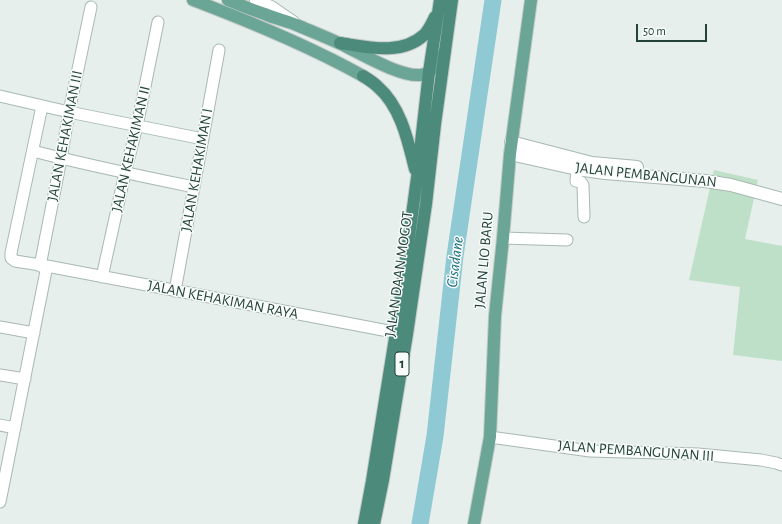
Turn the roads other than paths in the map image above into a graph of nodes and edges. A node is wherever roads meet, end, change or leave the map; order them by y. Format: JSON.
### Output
{"nodes":[{"id":1,"x":194,"y":0,"type":"edge"},
{"id":2,"x":228,"y":0,"type":"edge"},
{"id":3,"x":256,"y":0,"type":"edge"},
{"id":4,"x":452,"y":0,"type":"edge"},
{"id":5,"x":531,"y":0,"type":"edge"},
{"id":6,"x":440,"y":5,"type":"edge"},
{"id":7,"x":91,"y":7,"type":"dead end"},
{"id":8,"x":158,"y":22,"type":"dead end"},
{"id":9,"x":297,"y":25,"type":"junction"},
{"id":10,"x":340,"y":44,"type":"junction"},
{"id":11,"x":219,"y":50,"type":"dead end"},
{"id":12,"x":445,"y":51,"type":"junction"},
{"id":13,"x":429,"y":72,"type":"junction"},
{"id":14,"x":363,"y":76,"type":"joint"},
{"id":15,"x":0,"y":96,"type":"edge"},
{"id":16,"x":42,"y":106,"type":"junction"},
{"id":17,"x":69,"y":112,"type":"junction"},
{"id":18,"x":137,"y":126,"type":"junction"},
{"id":19,"x":203,"y":139,"type":"junction"},
{"id":20,"x":512,"y":142,"type":"junction"},
{"id":21,"x":33,"y":151,"type":"junction"},
{"id":22,"x":510,"y":154,"type":"junction"},
{"id":23,"x":61,"y":158,"type":"junction"},
{"id":24,"x":577,"y":169,"type":"junction"},
{"id":25,"x":125,"y":173,"type":"junction"},
{"id":26,"x":417,"y":178,"type":"junction"},
{"id":27,"x":194,"y":187,"type":"junction"},
{"id":28,"x":782,"y":191,"type":"edge"},
{"id":29,"x":782,"y":199,"type":"edge"},
{"id":30,"x":584,"y":217,"type":"dead end"},
{"id":31,"x":503,"y":238,"type":"junction"},
{"id":32,"x":567,"y":240,"type":"dead end"},
{"id":33,"x":43,"y":266,"type":"junction"},
{"id":34,"x":102,"y":277,"type":"junction"},
{"id":35,"x":175,"y":291,"type":"junction"},
{"id":36,"x":0,"y":326,"type":"edge"},
{"id":37,"x":34,"y":333,"type":"junction"},
{"id":38,"x":402,"y":333,"type":"junction"},
{"id":39,"x":0,"y":375,"type":"edge"},
{"id":40,"x":25,"y":379,"type":"junction"},
{"id":41,"x":0,"y":426,"type":"edge"},
{"id":42,"x":15,"y":428,"type":"junction"},
{"id":43,"x":490,"y":436,"type":"junction"},
{"id":44,"x":4,"y":463,"type":"edge"},
{"id":45,"x":782,"y":465,"type":"edge"},
{"id":46,"x":0,"y":502,"type":"edge"},
{"id":47,"x":364,"y":524,"type":"edge"},
{"id":48,"x":374,"y":524,"type":"edge"},
{"id":49,"x":474,"y":524,"type":"edge"}],
"edges":[{"from":1,"to":14,"type":"main road"},
{"from":2,"to":9,"type":"main road"},
{"from":3,"to":9,"type":"street"},
{"from":4,"to":12,"type":"highway","name":"JALAN DAAN MOGOT","number":"1"},
{"from":5,"to":20,"type":"main road","name":"JALAN LIO BARU"},
{"from":6,"to":10,"type":"highway"},
{"from":6,"to":13,"type":"highway","name":"JALAN DAAN MOGOT","number":"1"},
{"from":7,"to":17,"type":"street","name":"JALAN KEHAKIMAN III"},
{"from":8,"to":18,"type":"street","name":"JALAN KEHAKIMAN II"},
{"from":9,"to":10,"type":"main road"},
{"from":10,"to":13,"type":"main road"},
{"from":11,"to":19,"type":"street","name":"JALAN KEHAKIMAN I"},
{"from":12,"to":13,"type":"main road","name":"JALAN DAAN MOGOT"},
{"from":12,"to":38,"type":"highway","name":"JALAN DAAN MOGOT","number":"1"},
{"from":13,"to":26,"type":"highway","name":"JALAN DAAN MOGOT","number":"1"},
{"from":14,"to":26,"type":"highway"},
{"from":15,"to":16,"type":"street"},
{"from":16,"to":17,"type":"street"},
{"from":16,"to":21,"type":"street"},
{"from":17,"to":18,"type":"street"},
{"from":17,"to":23,"type":"street","name":"JALAN KEHAKIMAN III"},
{"from":18,"to":19,"type":"street"},
{"from":18,"to":25,"type":"street","name":"JALAN KEHAKIMAN II"},
{"from":19,"to":27,"type":"street","name":"JALAN KEHAKIMAN I"},
{"from":20,"to":22,"type":"main road","name":"JALAN LIO BARU"},
{"from":20,"to":28,"type":"street","name":"JALAN PEMBANGUNAN"},
{"from":21,"to":23,"type":"street"},
{"from":21,"to":33,"type":"street","name":"JALAN KEHAKIMAN RAYA"},
{"from":22,"to":24,"type":"street","name":"JALAN PEMBANGUNAN"},
{"from":22,"to":31,"type":"main road","name":"JALAN LIO BARU"},
{"from":23,"to":25,"type":"street"},
{"from":23,"to":33,"type":"street","name":"JALAN KEHAKIMAN III"},
{"from":24,"to":29,"type":"street","name":"JALAN PEMBANGUNAN"},
{"from":24,"to":30,"type":"street"},
{"from":25,"to":27,"type":"street"},
{"from":25,"to":34,"type":"street","name":"JALAN KEHAKIMAN II"},
{"from":26,"to":38,"type":"highway","name":"JALAN DAAN MOGOT","number":"1"},
{"from":27,"to":35,"type":"street","name":"JALAN KEHAKIMAN I"},
{"from":31,"to":32,"type":"street"},
{"from":31,"to":43,"type":"main road","name":"JALAN LIO BARU"},
{"from":33,"to":34,"type":"street","name":"JALAN KEHAKIMAN RAYA"},
{"from":33,"to":37,"type":"street","name":"JALAN KEHAKIMAN III"},
{"from":34,"to":35,"type":"street","name":"JALAN KEHAKIMAN RAYA"},
{"from":35,"to":38,"type":"street","name":"JALAN KEHAKIMAN RAYA"},
{"from":36,"to":37,"type":"street"},
{"from":37,"to":40,"type":"street","name":"JALAN KEHAKIMAN III"},
{"from":38,"to":47,"type":"highway","name":"JALAN DAAN MOGOT","number":"1"},
{"from":38,"to":48,"type":"highway","name":"JALAN DAAN MOGOT","number":"1"},
{"from":39,"to":40,"type":"street"},
{"from":40,"to":42,"type":"street","name":"JALAN KEHAKIMAN III"},
{"from":41,"to":42,"type":"street"},
{"from":42,"to":44,"type":"street","name":"JALAN KEHAKIMAN III"},
{"from":43,"to":45,"type":"street","name":"JALAN PEMBANGUNAN III"},
{"from":43,"to":49,"type":"main road","name":"JALAN LIO BARU"},
{"from":44,"to":46,"type":"street","name":"JALAN KEHAKIMAN III"}]}
